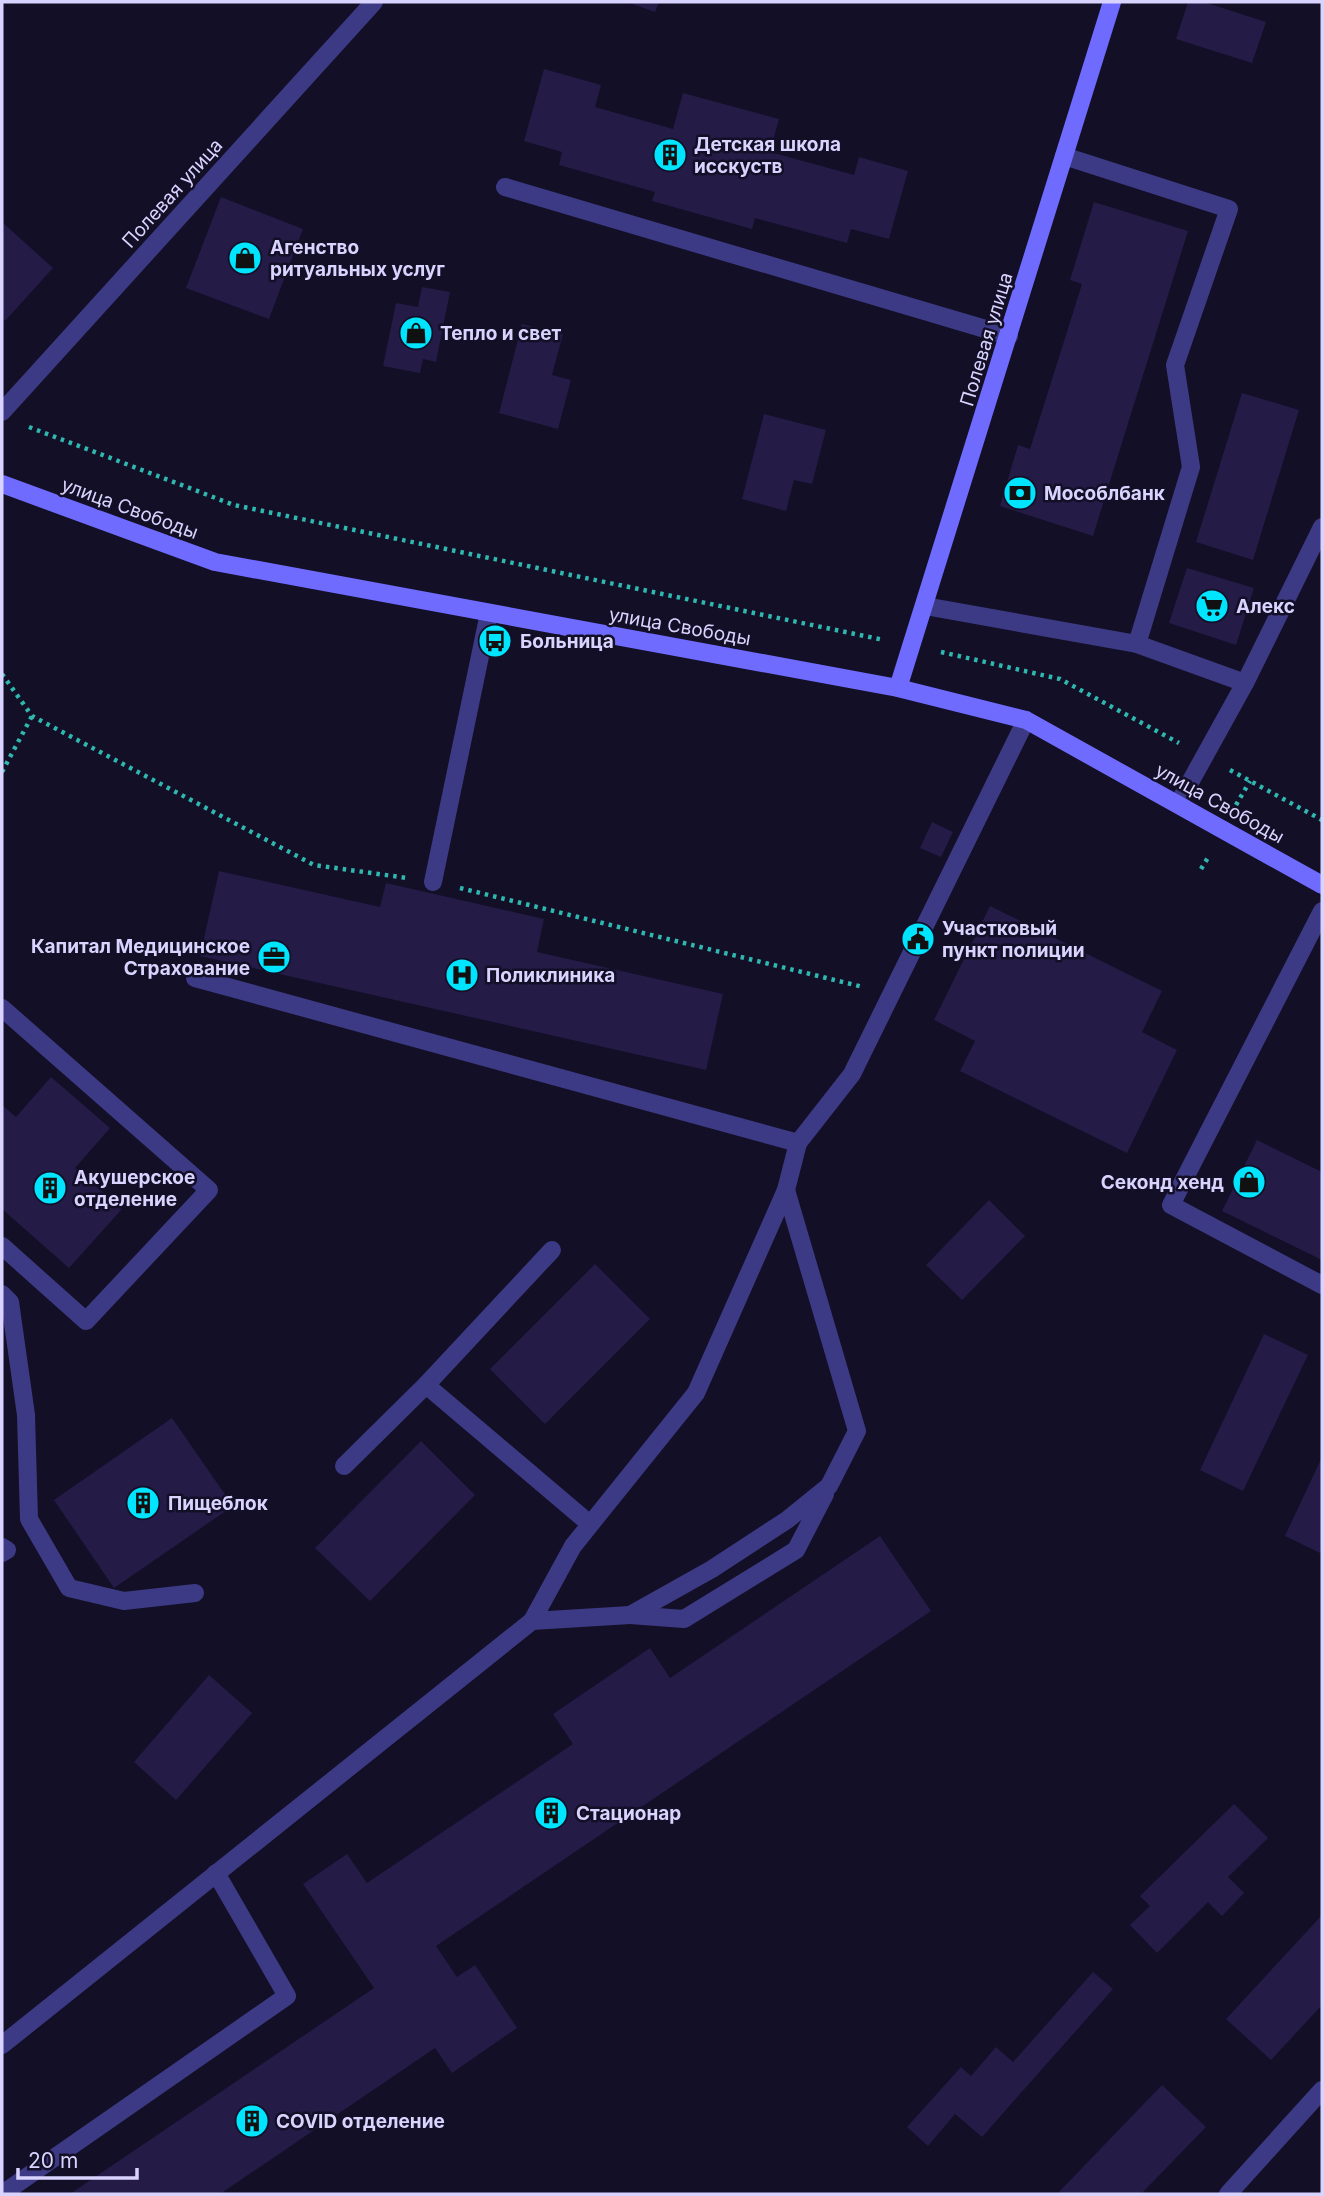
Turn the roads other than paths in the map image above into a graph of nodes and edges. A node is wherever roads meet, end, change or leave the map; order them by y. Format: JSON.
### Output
{"nodes":[{"id":1,"x":374,"y":2,"type":"edge"},
{"id":2,"x":1112,"y":2,"type":"edge"},
{"id":3,"x":1064,"y":156,"type":"junction"},
{"id":4,"x":505,"y":187,"type":"dead end"},
{"id":5,"x":1009,"y":336,"type":"junction"},
{"id":6,"x":2,"y":412,"type":"edge"},
{"id":7,"x":2,"y":484,"type":"edge"},
{"id":8,"x":1322,"y":527,"type":"edge"},
{"id":9,"x":925,"y":606,"type":"junction"},
{"id":10,"x":489,"y":612,"type":"junction"},
{"id":11,"x":1137,"y":644,"type":"junction"},
{"id":12,"x":1245,"y":683,"type":"junction"},
{"id":13,"x":898,"y":688,"type":"junction"},
{"id":14,"x":1026,"y":720,"type":"junction"},
{"id":15,"x":1178,"y":804,"type":"junction"},
{"id":16,"x":433,"y":882,"type":"dead end"},
{"id":17,"x":1322,"y":884,"type":"edge"},
{"id":18,"x":1322,"y":911,"type":"edge"},
{"id":19,"x":195,"y":978,"type":"dead end"},
{"id":20,"x":2,"y":1008,"type":"edge"},
{"id":21,"x":798,"y":1143,"type":"junction"},
{"id":22,"x":786,"y":1190,"type":"junction"},
{"id":23,"x":2,"y":1246,"type":"edge"},
{"id":24,"x":552,"y":1250,"type":"dead end"},
{"id":25,"x":1322,"y":1285,"type":"edge"},
{"id":26,"x":2,"y":1294,"type":"edge"},
{"id":27,"x":426,"y":1385,"type":"junction"},
{"id":28,"x":344,"y":1466,"type":"dead end"},
{"id":29,"x":830,"y":1486,"type":"junction"},
{"id":30,"x":590,"y":1524,"type":"junction"},
{"id":31,"x":2,"y":1547,"type":"edge"},
{"id":32,"x":2,"y":1553,"type":"edge"},
{"id":33,"x":195,"y":1593,"type":"dead end"},
{"id":34,"x":630,"y":1615,"type":"junction"},
{"id":35,"x":532,"y":1621,"type":"junction"},
{"id":36,"x":216,"y":1874,"type":"junction"},
{"id":37,"x":2,"y":2045,"type":"edge"},
{"id":38,"x":1322,"y":2090,"type":"edge"},
{"id":39,"x":5,"y":2190,"type":"edge"},
{"id":40,"x":1228,"y":2194,"type":"edge"}],
"edges":[{"from":1,"to":6,"type":"street","name":"Полевая улица"},
{"from":2,"to":3,"type":"main road","name":"Полевая улица"},
{"from":3,"to":5,"type":"main road","name":"Полевая улица"},
{"from":3,"to":11,"type":"street"},
{"from":4,"to":5,"type":"street"},
{"from":5,"to":9,"type":"main road","name":"Полевая улица"},
{"from":7,"to":10,"type":"main road","name":"улица Свободы"},
{"from":8,"to":12,"type":"street"},
{"from":9,"to":11,"type":"street"},
{"from":9,"to":13,"type":"main road","name":"Полевая улица"},
{"from":10,"to":13,"type":"main road","name":"улица Свободы"},
{"from":10,"to":16,"type":"street"},
{"from":11,"to":12,"type":"street"},
{"from":12,"to":15,"type":"street"},
{"from":13,"to":14,"type":"main road","name":"улица Свободы"},
{"from":14,"to":15,"type":"main road","name":"улица Свободы"},
{"from":14,"to":21,"type":"street"},
{"from":15,"to":17,"type":"main road","name":"улица Свободы"},
{"from":18,"to":25,"type":"street"},
{"from":19,"to":21,"type":"street"},
{"from":20,"to":23,"type":"street"},
{"from":21,"to":22,"type":"street"},
{"from":22,"to":29,"type":"street"},
{"from":22,"to":30,"type":"street"},
{"from":24,"to":27,"type":"street"},
{"from":26,"to":33,"type":"street"},
{"from":27,"to":28,"type":"street"},
{"from":27,"to":30,"type":"street"},
{"from":29,"to":34,"type":"street"},
{"from":29,"to":34,"type":"street"},
{"from":30,"to":35,"type":"street"},
{"from":31,"to":32,"type":"street"},
{"from":34,"to":35,"type":"street"},
{"from":35,"to":36,"type":"street"},
{"from":36,"to":37,"type":"street"},
{"from":36,"to":39,"type":"street"},
{"from":38,"to":40,"type":"street"}]}
